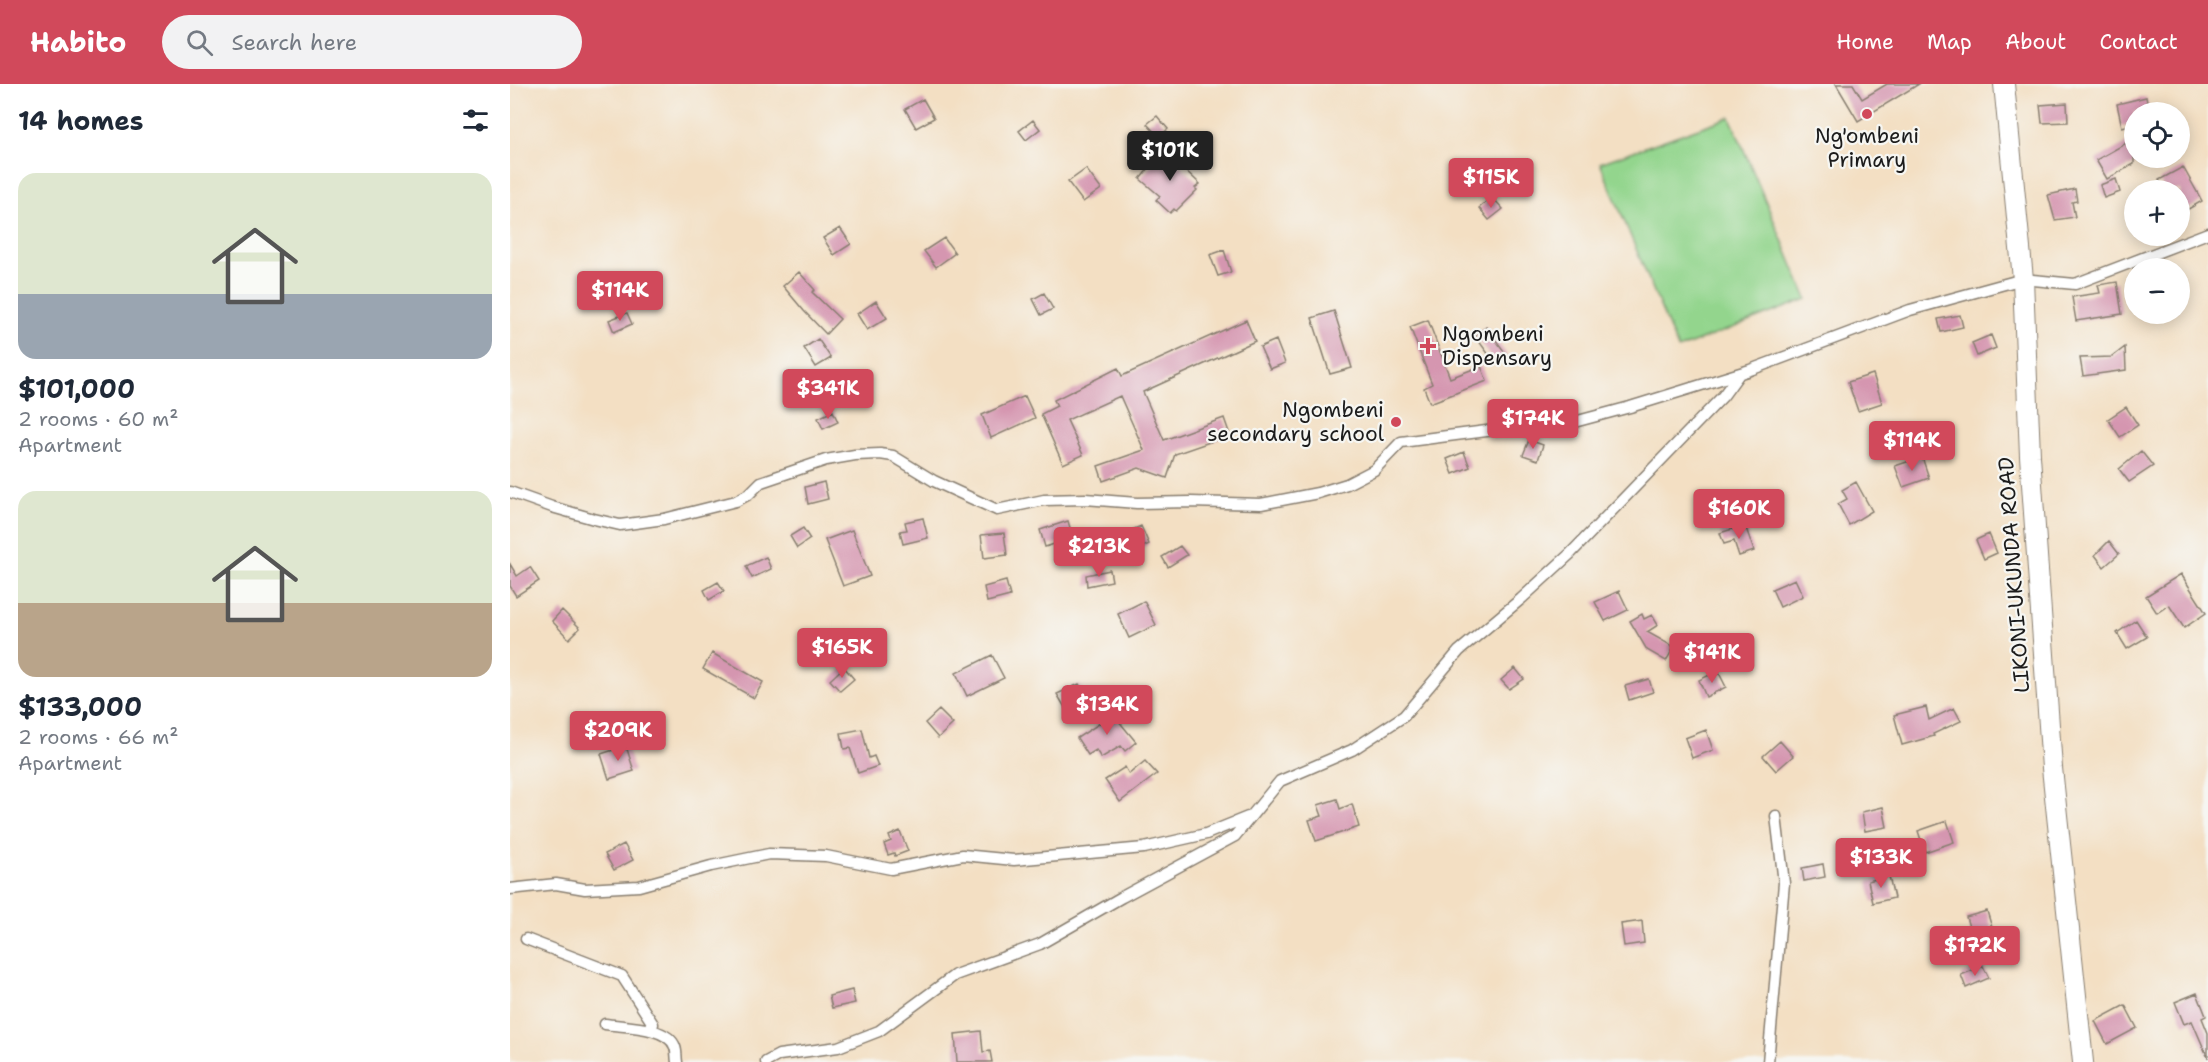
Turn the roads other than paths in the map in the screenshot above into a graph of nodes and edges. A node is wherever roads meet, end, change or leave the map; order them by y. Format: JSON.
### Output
{"nodes":[{"id":1,"x":2004,"y":84,"type":"edge"},
{"id":2,"x":2208,"y":233,"type":"edge"},
{"id":3,"x":2023,"y":279,"type":"junction"},
{"id":4,"x":1739,"y":374,"type":"junction"},
{"id":5,"x":510,"y":492,"type":"edge"},
{"id":6,"x":1251,"y":816,"type":"junction"},
{"id":7,"x":1776,"y":816,"type":"dead end"},
{"id":8,"x":510,"y":889,"type":"edge"},
{"id":9,"x":526,"y":939,"type":"dead end"},
{"id":10,"x":604,"y":1024,"type":"dead end"},
{"id":11,"x":651,"y":1030,"type":"junction"},
{"id":12,"x":677,"y":1062,"type":"edge"},
{"id":13,"x":766,"y":1062,"type":"edge"},
{"id":14,"x":1768,"y":1062,"type":"edge"},
{"id":15,"x":2083,"y":1062,"type":"edge"}],
"edges":[{"from":1,"to":3,"type":"highway","name":"LIKONI-UKUNDA ROAD"},
{"from":2,"to":3,"type":"street"},
{"from":3,"to":4,"type":"street"},
{"from":3,"to":15,"type":"highway","name":"LIKONI-UKUNDA ROAD"},
{"from":4,"to":5,"type":"street"},
{"from":4,"to":6,"type":"street"},
{"from":6,"to":8,"type":"street"},
{"from":6,"to":13,"type":"street"},
{"from":7,"to":14,"type":"street"},
{"from":9,"to":11,"type":"street"},
{"from":10,"to":11,"type":"street"},
{"from":11,"to":12,"type":"street"}]}
